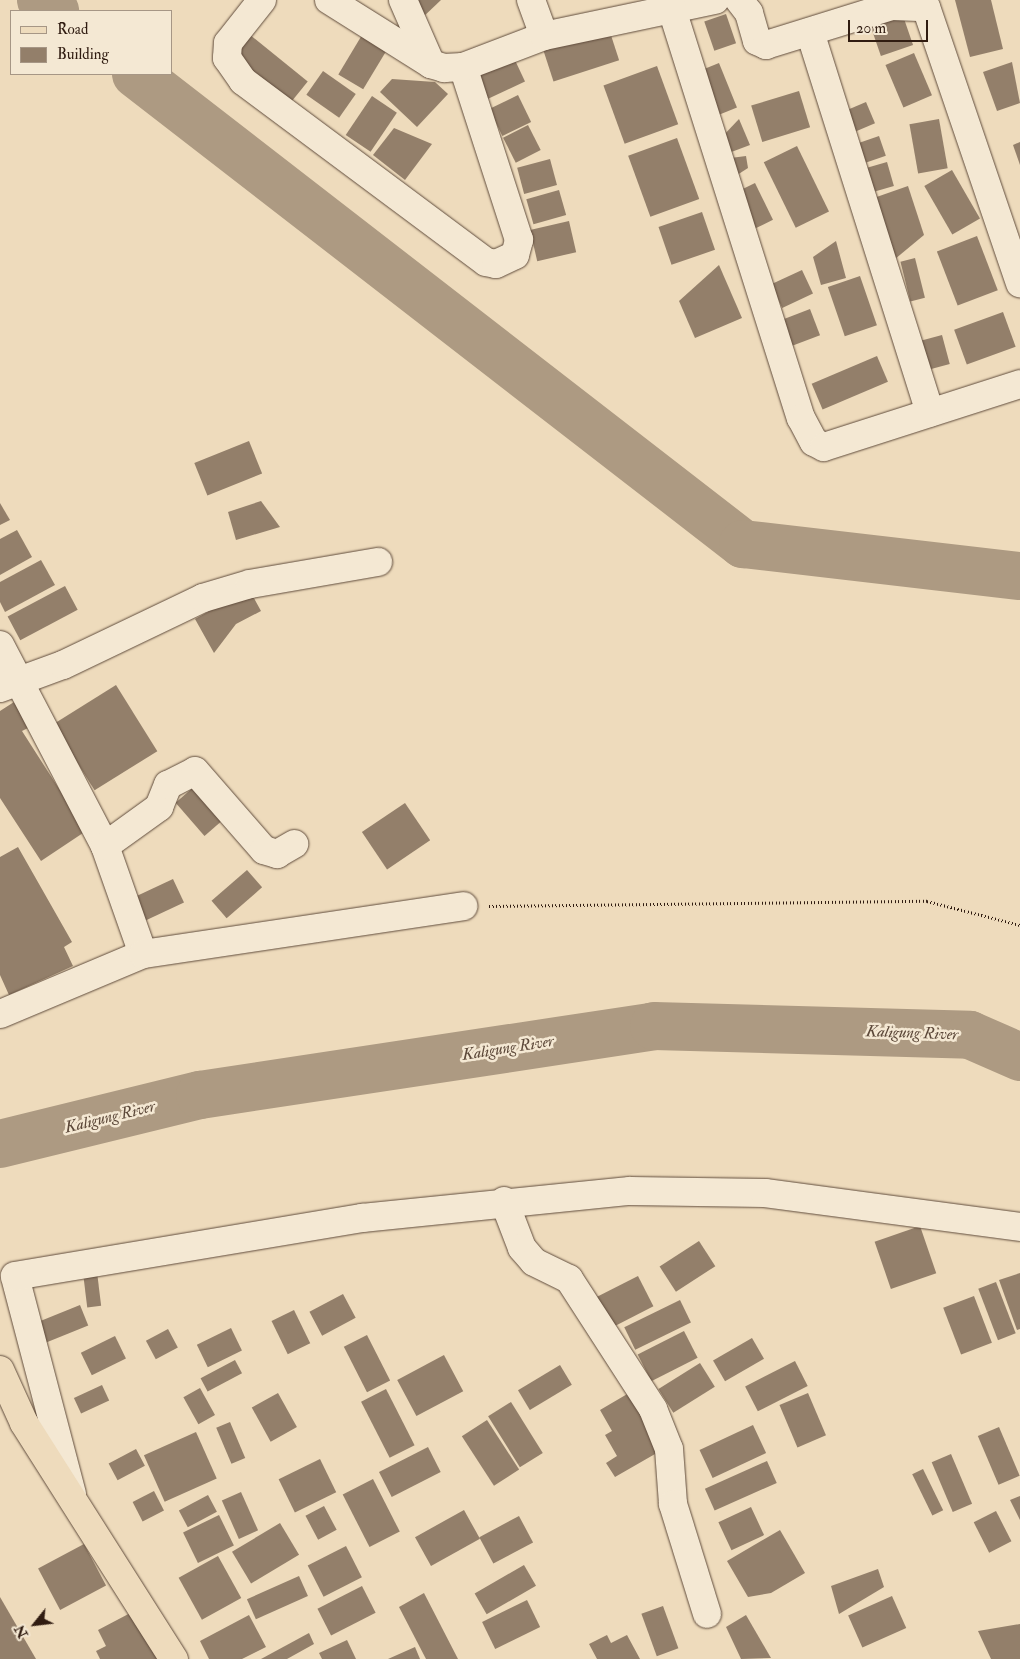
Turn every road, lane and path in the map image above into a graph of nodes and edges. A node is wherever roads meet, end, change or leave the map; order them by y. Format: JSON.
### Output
{"nodes":[{"id":1,"x":262,"y":0,"type":"edge"},
{"id":2,"x":329,"y":0,"type":"edge"},
{"id":3,"x":403,"y":0,"type":"edge"},
{"id":4,"x":532,"y":0,"type":"edge"},
{"id":5,"x":715,"y":0,"type":"edge"},
{"id":6,"x":739,"y":0,"type":"edge"},
{"id":7,"x":670,"y":4,"type":"edge"},
{"id":8,"x":810,"y":32,"type":"junction"},
{"id":9,"x":544,"y":36,"type":"junction"},
{"id":10,"x":431,"y":64,"type":"junction"},
{"id":11,"x":463,"y":67,"type":"junction"},
{"id":12,"x":1020,"y":283,"type":"edge"},
{"id":13,"x":1020,"y":384,"type":"edge"},
{"id":14,"x":930,"y":413,"type":"junction"},
{"id":15,"x":378,"y":562,"type":"dead end"},
{"id":16,"x":0,"y":645,"type":"edge"},
{"id":17,"x":10,"y":683,"type":"edge"},
{"id":18,"x":294,"y":844,"type":"dead end"},
{"id":19,"x":105,"y":846,"type":"junction"},
{"id":20,"x":463,"y":906,"type":"joint"},
{"id":21,"x":1020,"y":925,"type":"edge"},
{"id":22,"x":143,"y":954,"type":"junction"},
{"id":23,"x":0,"y":1014,"type":"edge"},
{"id":24,"x":504,"y":1201,"type":"junction"},
{"id":25,"x":1020,"y":1227,"type":"edge"},
{"id":26,"x":0,"y":1370,"type":"edge"},
{"id":27,"x":72,"y":1497,"type":"junction"},
{"id":28,"x":707,"y":1614,"type":"dead end"},
{"id":29,"x":174,"y":1659,"type":"edge"}],
"edges":[{"from":1,"to":11,"type":"street"},
{"from":2,"to":10,"type":"street"},
{"from":3,"to":10,"type":"street"},
{"from":4,"to":9,"type":"street"},
{"from":5,"to":7,"type":"street"},
{"from":6,"to":8,"type":"street"},
{"from":7,"to":9,"type":"street"},
{"from":7,"to":14,"type":"street"},
{"from":8,"to":12,"type":"street"},
{"from":8,"to":14,"type":"street"},
{"from":9,"to":11,"type":"street"},
{"from":10,"to":11,"type":"street"},
{"from":13,"to":14,"type":"street"},
{"from":15,"to":17,"type":"street"},
{"from":16,"to":17,"type":"street"},
{"from":17,"to":19,"type":"street"},
{"from":18,"to":19,"type":"street"},
{"from":19,"to":22,"type":"street"},
{"from":20,"to":21,"type":"path"},
{"from":20,"to":22,"type":"street"},
{"from":22,"to":23,"type":"street"},
{"from":24,"to":25,"type":"street"},
{"from":24,"to":27,"type":"street"},
{"from":24,"to":28,"type":"street"},
{"from":26,"to":27,"type":"main road"},
{"from":27,"to":29,"type":"main road"}]}
